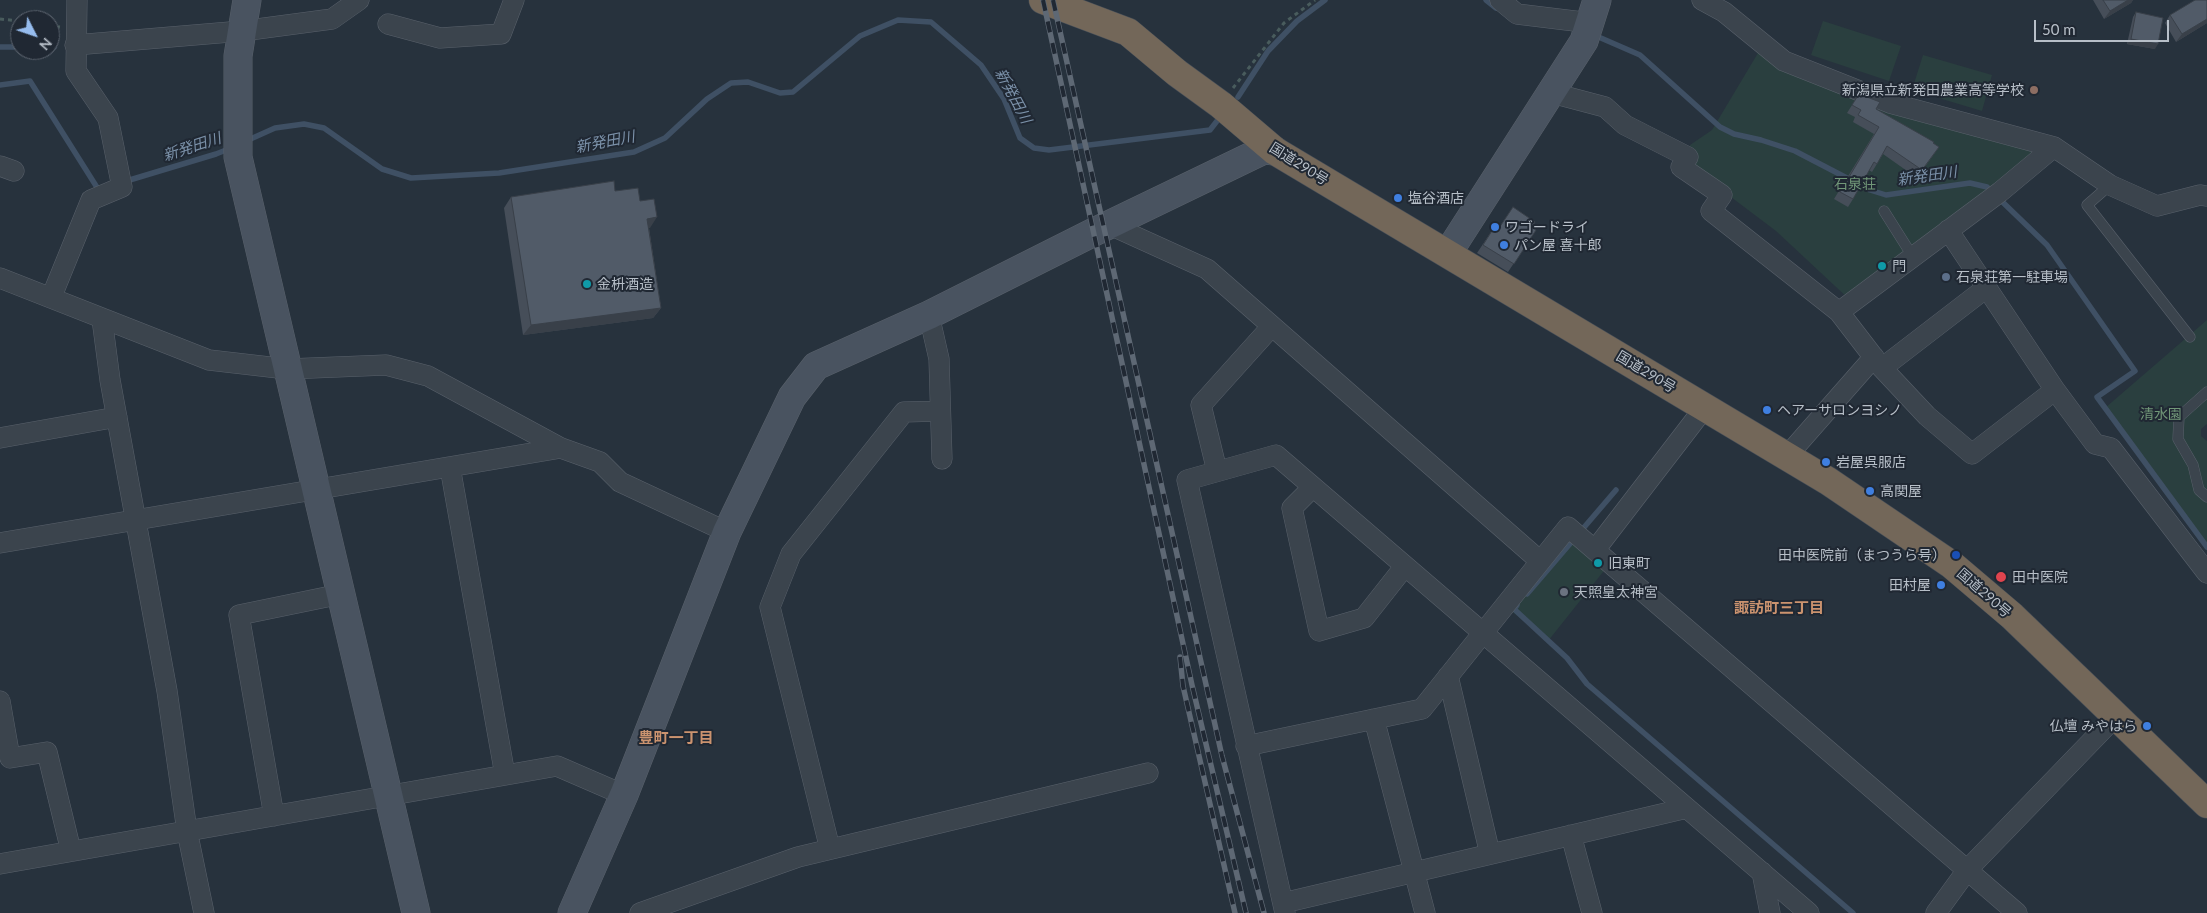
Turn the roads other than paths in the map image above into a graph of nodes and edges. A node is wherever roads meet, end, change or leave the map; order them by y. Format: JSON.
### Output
{"nodes":[{"id":1,"x":77,"y":0,"type":"edge"},
{"id":2,"x":247,"y":0,"type":"edge"},
{"id":3,"x":358,"y":0,"type":"edge"},
{"id":4,"x":514,"y":0,"type":"edge"},
{"id":5,"x":1043,"y":0,"type":"edge"},
{"id":6,"x":1500,"y":0,"type":"edge"},
{"id":7,"x":1702,"y":0,"type":"edge"},
{"id":8,"x":1591,"y":21,"type":"edge"},
{"id":9,"x":388,"y":24,"type":"dead end"},
{"id":10,"x":242,"y":30,"type":"junction"},
{"id":11,"x":75,"y":45,"type":"junction"},
{"id":12,"x":1552,"y":93,"type":"junction"},
{"id":13,"x":2054,"y":146,"type":"junction"},
{"id":14,"x":1275,"y":151,"type":"junction"},
{"id":15,"x":2110,"y":184,"type":"junction"},
{"id":16,"x":2205,"y":192,"type":"edge"},
{"id":17,"x":1884,"y":211,"type":"dead end"},
{"id":18,"x":1110,"y":225,"type":"junction"},
{"id":19,"x":1948,"y":230,"type":"junction"},
{"id":20,"x":1448,"y":253,"type":"junction"},
{"id":21,"x":1913,"y":257,"type":"junction"},
{"id":22,"x":0,"y":278,"type":"edge"},
{"id":23,"x":1986,"y":288,"type":"junction"},
{"id":24,"x":51,"y":298,"type":"junction"},
{"id":25,"x":1839,"y":312,"type":"junction"},
{"id":26,"x":929,"y":315,"type":"junction"},
{"id":27,"x":102,"y":319,"type":"junction"},
{"id":28,"x":1272,"y":326,"type":"junction"},
{"id":29,"x":2190,"y":337,"type":"dead end"},
{"id":30,"x":1878,"y":362,"type":"junction"},
{"id":31,"x":287,"y":369,"type":"junction"},
{"id":32,"x":2055,"y":390,"type":"junction"},
{"id":33,"x":2207,"y":392,"type":"edge"},
{"id":34,"x":1704,"y":407,"type":"junction"},
{"id":35,"x":940,"y":411,"type":"junction"},
{"id":36,"x":117,"y":417,"type":"junction"},
{"id":37,"x":0,"y":438,"type":"edge"},
{"id":38,"x":561,"y":448,"type":"junction"},
{"id":39,"x":1787,"y":456,"type":"junction"},
{"id":40,"x":942,"y":459,"type":"dead end"},
{"id":41,"x":450,"y":466,"type":"junction"},
{"id":42,"x":1217,"y":471,"type":"junction"},
{"id":43,"x":1313,"y":487,"type":"junction"},
{"id":44,"x":316,"y":490,"type":"junction"},
{"id":45,"x":2207,"y":497,"type":"edge"},
{"id":46,"x":136,"y":522,"type":"junction"},
{"id":47,"x":727,"y":532,"type":"junction"},
{"id":48,"x":0,"y":543,"type":"edge"},
{"id":49,"x":1595,"y":550,"type":"junction"},
{"id":50,"x":1540,"y":561,"type":"junction"},
{"id":51,"x":1405,"y":566,"type":"junction"},
{"id":52,"x":2207,"y":573,"type":"edge"},
{"id":53,"x":341,"y":594,"type":"junction"},
{"id":54,"x":1483,"y":632,"type":"junction"},
{"id":55,"x":1448,"y":676,"type":"junction"},
{"id":56,"x":0,"y":701,"type":"edge"},
{"id":57,"x":2115,"y":717,"type":"junction"},
{"id":58,"x":1374,"y":719,"type":"junction"},
{"id":59,"x":1246,"y":746,"type":"junction"},
{"id":60,"x":1148,"y":772,"type":"dead end"},
{"id":61,"x":505,"y":775,"type":"junction"},
{"id":62,"x":624,"y":795,"type":"junction"},
{"id":63,"x":387,"y":796,"type":"junction"},
{"id":64,"x":2207,"y":804,"type":"edge"},
{"id":65,"x":1687,"y":808,"type":"junction"},
{"id":66,"x":274,"y":816,"type":"junction"},
{"id":67,"x":186,"y":831,"type":"junction"},
{"id":68,"x":1571,"y":835,"type":"junction"},
{"id":69,"x":830,"y":849,"type":"junction"},
{"id":70,"x":72,"y":851,"type":"junction"},
{"id":71,"x":1490,"y":854,"type":"junction"},
{"id":72,"x":0,"y":864,"type":"edge"},
{"id":73,"x":1968,"y":869,"type":"junction"},
{"id":74,"x":1414,"y":872,"type":"junction"},
{"id":75,"x":1762,"y":872,"type":"junction"},
{"id":76,"x":1284,"y":908,"type":"edge"},
{"id":77,"x":204,"y":913,"type":"edge"},
{"id":78,"x":416,"y":913,"type":"edge"},
{"id":79,"x":572,"y":913,"type":"edge"},
{"id":80,"x":640,"y":913,"type":"edge"},
{"id":81,"x":1425,"y":913,"type":"edge"},
{"id":82,"x":1592,"y":913,"type":"edge"},
{"id":83,"x":1770,"y":913,"type":"edge"},
{"id":84,"x":1809,"y":913,"type":"edge"},
{"id":85,"x":1936,"y":913,"type":"edge"},
{"id":86,"x":2017,"y":913,"type":"edge"}],
"edges":[{"from":1,"to":11,"type":"street"},
{"from":2,"to":10,"type":"street"},
{"from":3,"to":10,"type":"street"},
{"from":4,"to":9,"type":"street"},
{"from":5,"to":14,"type":"highway","name":"国道290号"},
{"from":6,"to":8,"type":"street"},
{"from":7,"to":13,"type":"street"},
{"from":8,"to":12,"type":"street"},
{"from":10,"to":11,"type":"street"},
{"from":10,"to":31,"type":"street"},
{"from":11,"to":24,"type":"street"},
{"from":12,"to":20,"type":"street"},
{"from":12,"to":25,"type":"street"},
{"from":13,"to":15,"type":"street"},
{"from":13,"to":19,"type":"street"},
{"from":14,"to":18,"type":"street"},
{"from":14,"to":20,"type":"highway","name":"国道290号"},
{"from":15,"to":16,"type":"street"},
{"from":15,"to":29,"type":"lane"},
{"from":17,"to":21,"type":"lane"},
{"from":18,"to":26,"type":"street"},
{"from":18,"to":28,"type":"street"},
{"from":19,"to":21,"type":"street"},
{"from":19,"to":23,"type":"street"},
{"from":20,"to":34,"type":"highway","name":"国道290号"},
{"from":21,"to":25,"type":"street"},
{"from":22,"to":24,"type":"street"},
{"from":23,"to":30,"type":"street"},
{"from":23,"to":32,"type":"street"},
{"from":24,"to":27,"type":"street"},
{"from":25,"to":30,"type":"street"},
{"from":26,"to":35,"type":"street"},
{"from":26,"to":47,"type":"street"},
{"from":27,"to":31,"type":"street"},
{"from":27,"to":36,"type":"street"},
{"from":28,"to":42,"type":"street"},
{"from":28,"to":50,"type":"street"},
{"from":30,"to":32,"type":"street"},
{"from":30,"to":39,"type":"street"},
{"from":31,"to":38,"type":"street"},
{"from":31,"to":44,"type":"street"},
{"from":32,"to":52,"type":"street"},
{"from":33,"to":45,"type":"lane"},
{"from":34,"to":39,"type":"highway","name":"国道290号"},
{"from":34,"to":49,"type":"street"},
{"from":35,"to":40,"type":"street"},
{"from":35,"to":69,"type":"street"},
{"from":36,"to":37,"type":"street"},
{"from":36,"to":46,"type":"street"},
{"from":38,"to":41,"type":"street"},
{"from":38,"to":47,"type":"street"},
{"from":39,"to":57,"type":"highway","name":"国道290号"},
{"from":41,"to":44,"type":"street"},
{"from":41,"to":61,"type":"street"},
{"from":42,"to":43,"type":"street"},
{"from":42,"to":59,"type":"street"},
{"from":43,"to":51,"type":"street"},
{"from":43,"to":51,"type":"street"},
{"from":44,"to":46,"type":"street"},
{"from":44,"to":53,"type":"street"},
{"from":46,"to":48,"type":"street"},
{"from":46,"to":67,"type":"street"},
{"from":47,"to":62,"type":"street"},
{"from":49,"to":50,"type":"street"},
{"from":49,"to":73,"type":"street"},
{"from":50,"to":54,"type":"street"},
{"from":51,"to":54,"type":"street"},
{"from":53,"to":63,"type":"street"},
{"from":53,"to":66,"type":"street"},
{"from":54,"to":55,"type":"street"},
{"from":54,"to":65,"type":"street"},
{"from":55,"to":58,"type":"street"},
{"from":55,"to":71,"type":"street"},
{"from":56,"to":70,"type":"street"},
{"from":57,"to":64,"type":"highway","name":"国道290号"},
{"from":57,"to":73,"type":"street"},
{"from":58,"to":59,"type":"street"},
{"from":58,"to":74,"type":"street"},
{"from":59,"to":76,"type":"street"},
{"from":60,"to":69,"type":"street"},
{"from":61,"to":62,"type":"street"},
{"from":61,"to":63,"type":"street"},
{"from":62,"to":79,"type":"street"},
{"from":63,"to":66,"type":"street"},
{"from":63,"to":78,"type":"street"},
{"from":65,"to":68,"type":"street"},
{"from":65,"to":75,"type":"street"},
{"from":66,"to":67,"type":"street"},
{"from":67,"to":70,"type":"street"},
{"from":67,"to":77,"type":"street"},
{"from":68,"to":71,"type":"street"},
{"from":68,"to":82,"type":"street"},
{"from":69,"to":80,"type":"street"},
{"from":70,"to":72,"type":"street"},
{"from":71,"to":74,"type":"street"},
{"from":73,"to":85,"type":"street"},
{"from":73,"to":86,"type":"street"},
{"from":74,"to":76,"type":"street"},
{"from":74,"to":81,"type":"street"},
{"from":75,"to":83,"type":"street"},
{"from":75,"to":84,"type":"street"}]}
